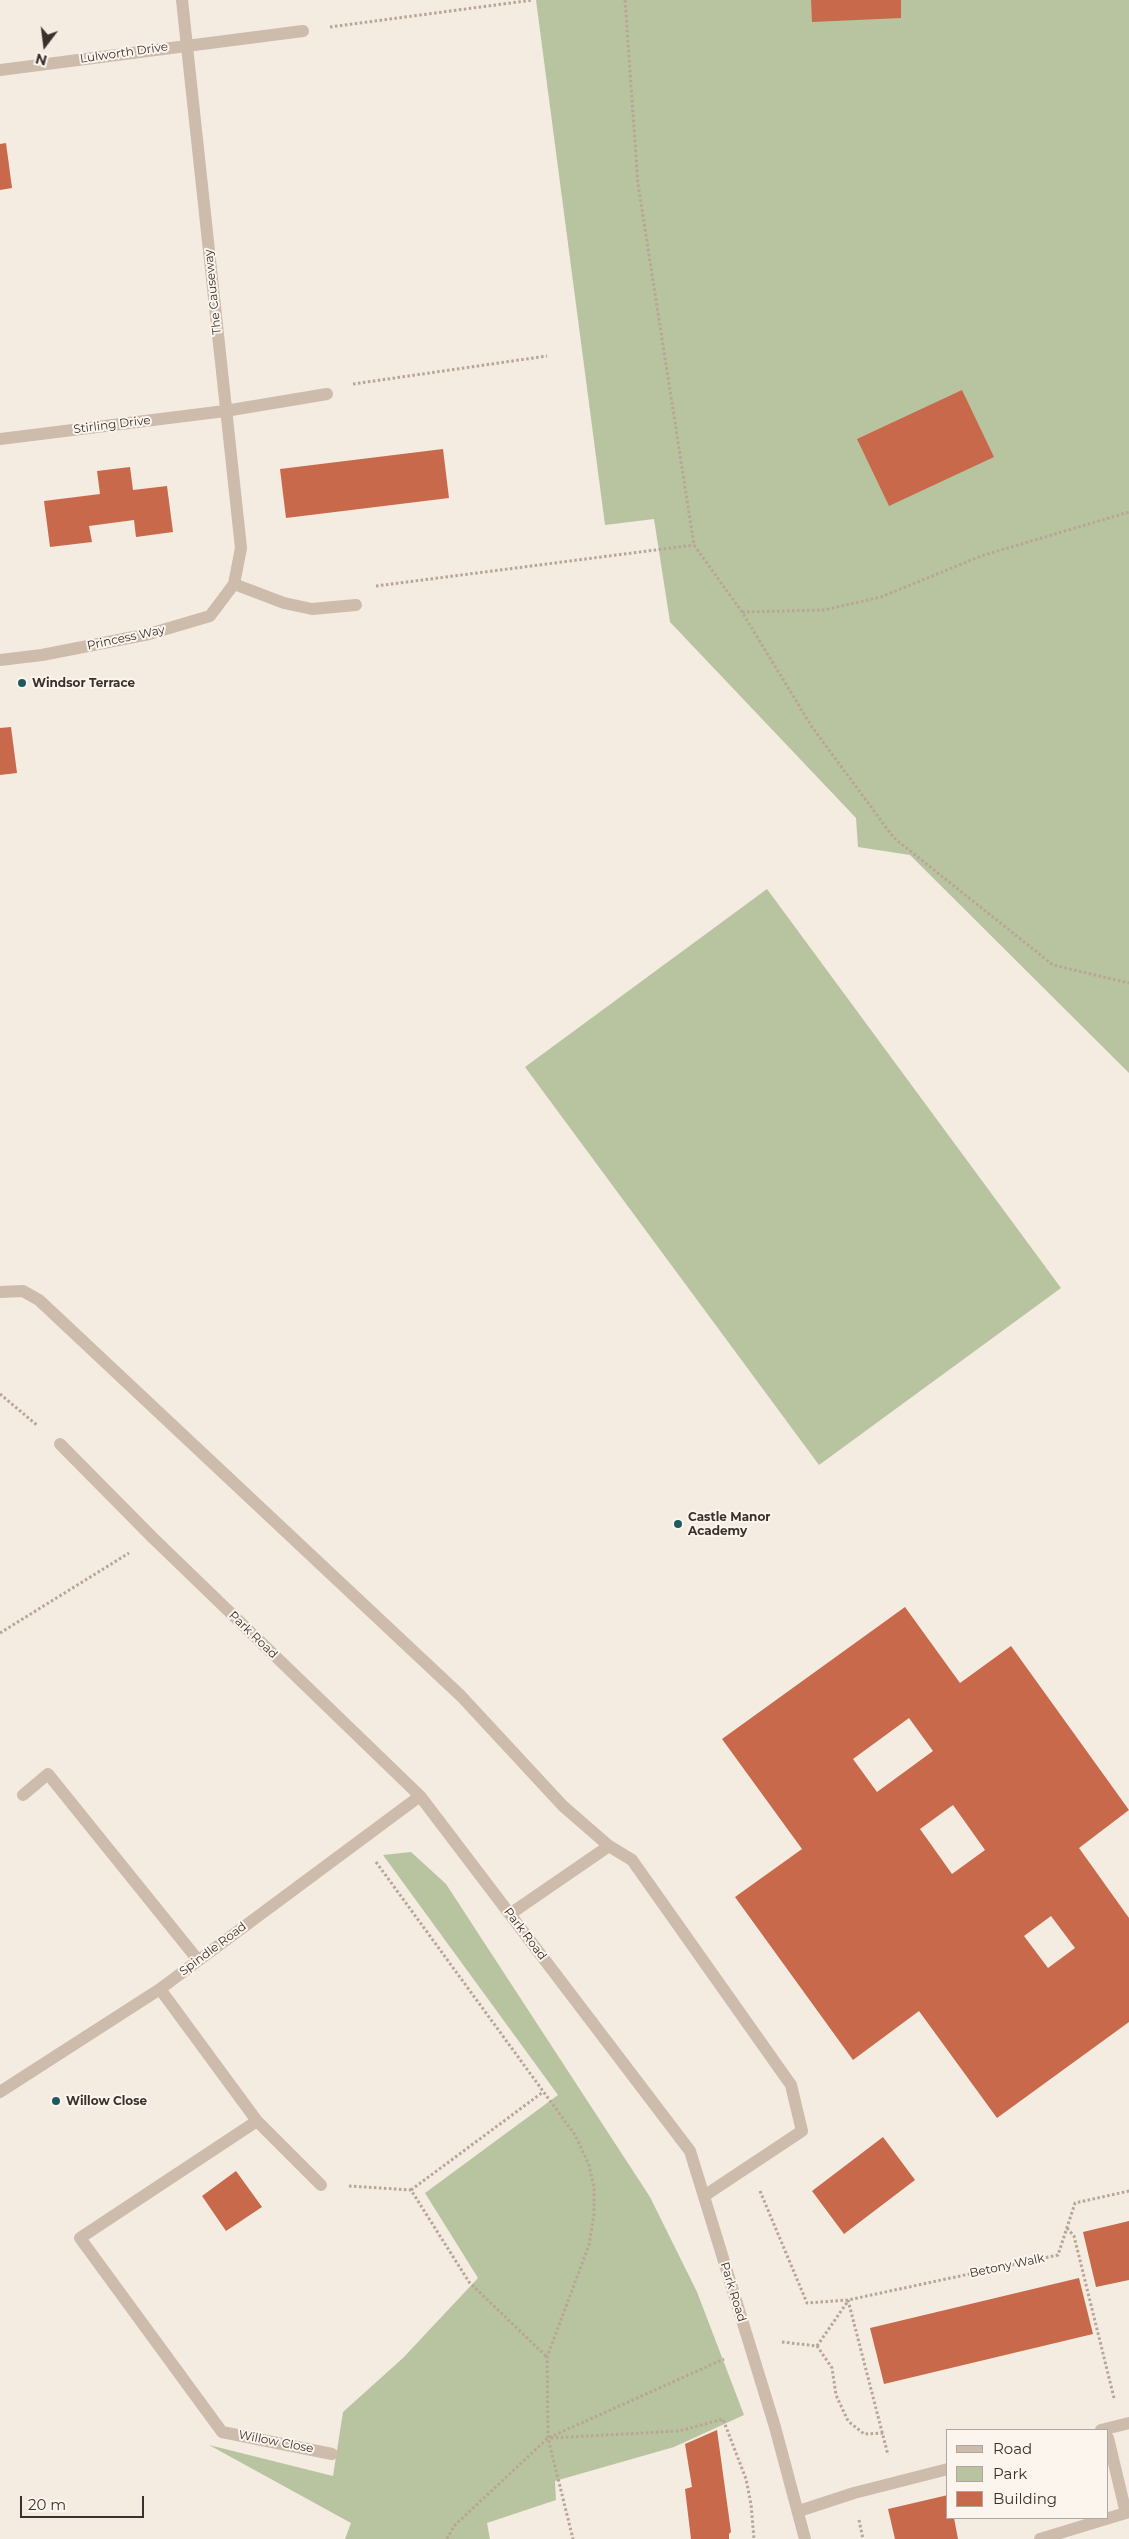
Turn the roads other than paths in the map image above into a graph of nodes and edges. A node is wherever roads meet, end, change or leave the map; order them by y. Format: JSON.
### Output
{"nodes":[{"id":1,"x":182,"y":0,"type":"edge"},
{"id":2,"x":303,"y":31,"type":"road end"},
{"id":3,"x":188,"y":45,"type":"junction"},
{"id":4,"x":0,"y":70,"type":"edge"},
{"id":5,"x":327,"y":394,"type":"road end"},
{"id":6,"x":224,"y":411,"type":"junction"},
{"id":7,"x":0,"y":439,"type":"edge"},
{"id":8,"x":234,"y":584,"type":"junction"},
{"id":9,"x":356,"y":605,"type":"road end"},
{"id":10,"x":0,"y":660,"type":"edge"},
{"id":11,"x":0,"y":1292,"type":"edge"},
{"id":12,"x":60,"y":1444,"type":"road end"},
{"id":13,"x":23,"y":1795,"type":"dead end"},
{"id":14,"x":420,"y":1796,"type":"junction"},
{"id":15,"x":608,"y":1846,"type":"junction"},
{"id":16,"x":510,"y":1914,"type":"junction"},
{"id":17,"x":198,"y":1960,"type":"junction"},
{"id":18,"x":160,"y":1989,"type":"junction"},
{"id":19,"x":0,"y":2092,"type":"edge"},
{"id":20,"x":257,"y":2121,"type":"junction"},
{"id":21,"x":320,"y":2185,"type":"road end"},
{"id":22,"x":704,"y":2196,"type":"junction"},
{"id":23,"x":1125,"y":2424,"type":"edge"},
{"id":24,"x":1109,"y":2430,"type":"edge"},
{"id":25,"x":1109,"y":2447,"type":"edge"},
{"id":26,"x":332,"y":2454,"type":"dead end"},
{"id":27,"x":946,"y":2469,"type":"edge"},
{"id":28,"x":798,"y":2511,"type":"junction"},
{"id":29,"x":1127,"y":2512,"type":"edge"},
{"id":30,"x":1109,"y":2518,"type":"edge"},
{"id":31,"x":1104,"y":2519,"type":"edge"},
{"id":32,"x":805,"y":2539,"type":"edge"},
{"id":33,"x":1040,"y":2539,"type":"edge"}],
"edges":[{"from":1,"to":3,"type":"street","name":"The Causeway"},
{"from":2,"to":3,"type":"street","name":"Lulworth Drive"},
{"from":3,"to":4,"type":"street","name":"Lulworth Drive"},
{"from":3,"to":6,"type":"street","name":"The Causeway"},
{"from":5,"to":6,"type":"street","name":"Stirling Drive"},
{"from":6,"to":7,"type":"street","name":"Stirling Drive"},
{"from":6,"to":8,"type":"street","name":"The Causeway"},
{"from":8,"to":9,"type":"street"},
{"from":8,"to":10,"type":"street","name":"Princess Way"},
{"from":11,"to":15,"type":"street"},
{"from":12,"to":14,"type":"street","name":"Park Road"},
{"from":13,"to":17,"type":"street"},
{"from":14,"to":16,"type":"street","name":"Park Road"},
{"from":14,"to":17,"type":"street","name":"Spindle Road"},
{"from":15,"to":16,"type":"street"},
{"from":15,"to":22,"type":"street"},
{"from":16,"to":22,"type":"street","name":"Park Road"},
{"from":17,"to":18,"type":"street","name":"Spindle Road"},
{"from":18,"to":19,"type":"street","name":"Spindle Road"},
{"from":18,"to":20,"type":"street"},
{"from":20,"to":21,"type":"street"},
{"from":20,"to":26,"type":"street","name":"Willow Close"},
{"from":22,"to":28,"type":"street","name":"Park Road"},
{"from":23,"to":24,"type":"street"},
{"from":25,"to":29,"type":"street"},
{"from":27,"to":28,"type":"street"},
{"from":28,"to":32,"type":"street","name":"Park Road"},
{"from":29,"to":30,"type":"street"},
{"from":31,"to":33,"type":"street"}]}
